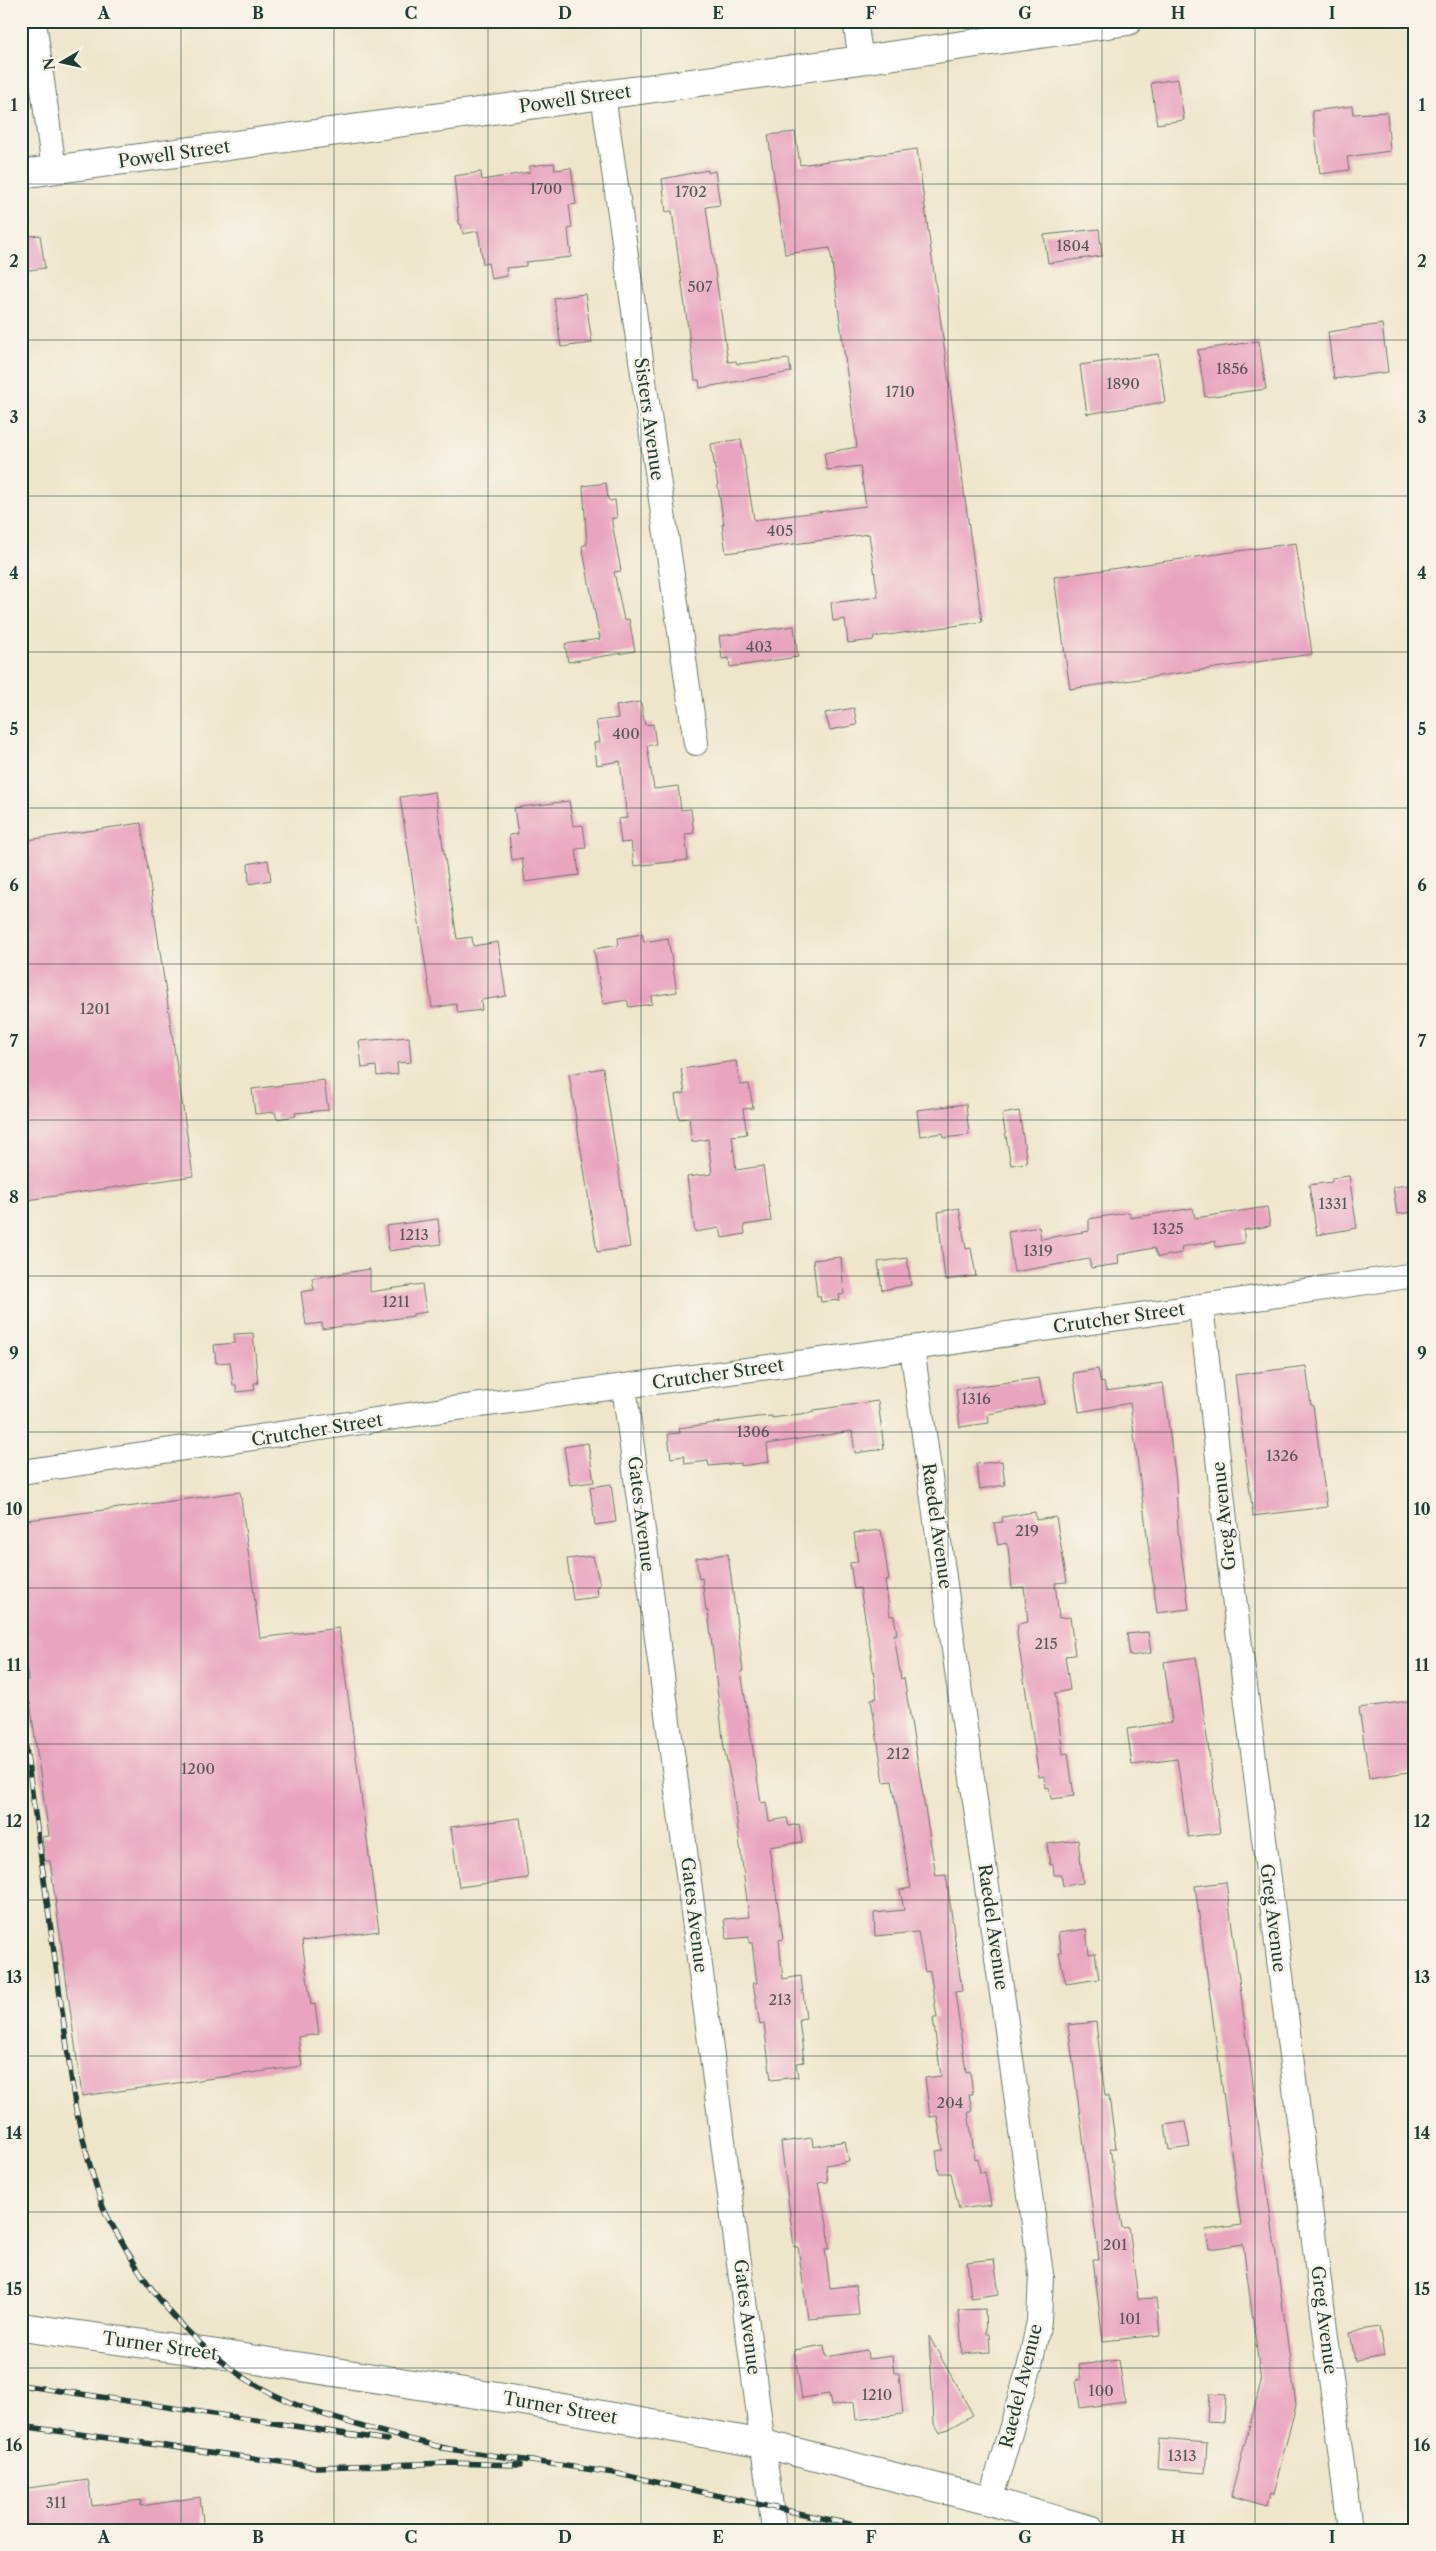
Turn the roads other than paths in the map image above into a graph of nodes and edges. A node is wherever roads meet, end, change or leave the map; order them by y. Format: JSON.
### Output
{"nodes":[{"id":1,"x":34,"y":21,"type":"edge"},
{"id":2,"x":855,"y":21,"type":"edge"},
{"id":3,"x":1128,"y":21,"type":"edge"},
{"id":4,"x":861,"y":60,"type":"junction"},
{"id":5,"x":603,"y":95,"type":"junction"},
{"id":6,"x":54,"y":170,"type":"junction"},
{"id":7,"x":21,"y":174,"type":"edge"},
{"id":8,"x":696,"y":743,"type":"dead end"},
{"id":9,"x":1415,"y":1276,"type":"edge"},
{"id":10,"x":1201,"y":1306,"type":"junction"},
{"id":11,"x":912,"y":1348,"type":"junction"},
{"id":12,"x":624,"y":1386,"type":"junction"},
{"id":13,"x":21,"y":1472,"type":"edge"},
{"id":14,"x":21,"y":2327,"type":"edge"},
{"id":15,"x":764,"y":2444,"type":"junction"},
{"id":16,"x":990,"y":2502,"type":"junction"},
{"id":17,"x":774,"y":2530,"type":"edge"},
{"id":18,"x":1091,"y":2530,"type":"edge"},
{"id":19,"x":1350,"y":2530,"type":"edge"}],
"edges":[{"from":1,"to":6,"type":"street"},
{"from":2,"to":4,"type":"street"},
{"from":3,"to":4,"type":"street","name":"Powell Street"},
{"from":4,"to":5,"type":"street","name":"Powell Street"},
{"from":5,"to":6,"type":"street","name":"Powell Street"},
{"from":5,"to":8,"type":"street","name":"Sisters Avenue"},
{"from":6,"to":7,"type":"street","name":"Powell Street"},
{"from":9,"to":10,"type":"street","name":"Crutcher Street"},
{"from":10,"to":11,"type":"street","name":"Crutcher Street"},
{"from":10,"to":19,"type":"street","name":"Greg Avenue"},
{"from":11,"to":12,"type":"street","name":"Crutcher Street"},
{"from":11,"to":16,"type":"street","name":"Raedel Avenue"},
{"from":12,"to":13,"type":"street","name":"Crutcher Street"},
{"from":12,"to":15,"type":"street","name":"Gates Avenue"},
{"from":14,"to":15,"type":"street","name":"Turner Street"},
{"from":15,"to":16,"type":"street","name":"Turner Street"},
{"from":15,"to":17,"type":"street","name":"Gates Avenue"},
{"from":16,"to":18,"type":"street","name":"Turner Street"}]}
